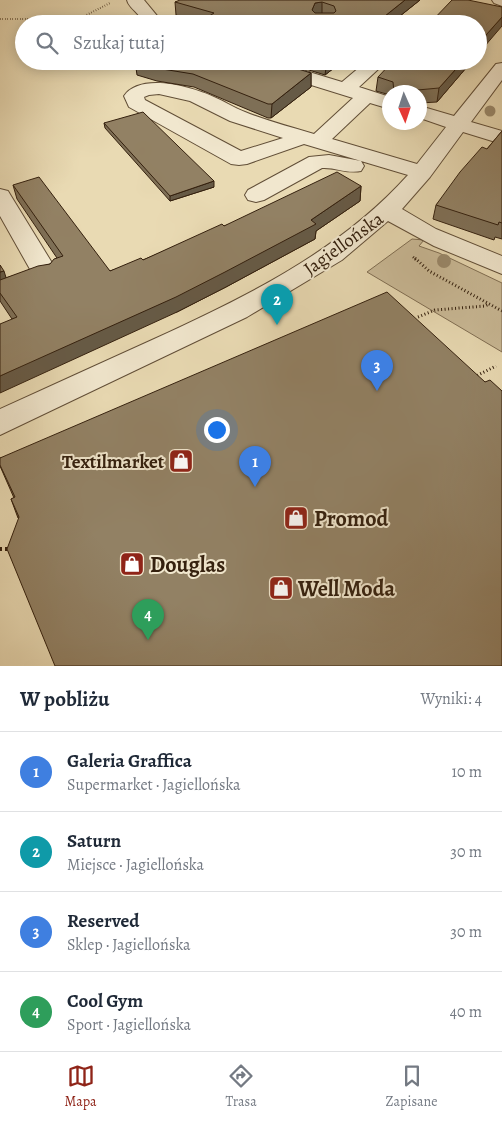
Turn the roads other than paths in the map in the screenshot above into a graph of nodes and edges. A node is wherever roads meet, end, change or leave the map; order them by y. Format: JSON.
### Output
{"nodes":[{"id":1,"x":135,"y":1,"type":"edge"},
{"id":2,"x":146,"y":15,"type":"edge"},
{"id":3,"x":502,"y":68,"type":"edge"},
{"id":4,"x":283,"y":70,"type":"edge"},
{"id":5,"x":368,"y":70,"type":"edge"},
{"id":6,"x":346,"y":89,"type":"junction"},
{"id":7,"x":368,"y":96,"type":"junction"},
{"id":8,"x":382,"y":100,"type":"edge"},
{"id":9,"x":427,"y":114,"type":"edge"},
{"id":10,"x":458,"y":124,"type":"junction"},
{"id":11,"x":502,"y":138,"type":"edge"},
{"id":12,"x":310,"y":140,"type":"junction"},
{"id":13,"x":417,"y":178,"type":"junction"},
{"id":14,"x":256,"y":195,"type":"dead end"},
{"id":15,"x":0,"y":196,"type":"edge"},
{"id":16,"x":388,"y":210,"type":"junction"},
{"id":17,"x":502,"y":266,"type":"edge"},
{"id":18,"x":44,"y":271,"type":"edge"},
{"id":19,"x":0,"y":423,"type":"edge"}],
"edges":[{"from":1,"to":2,"type":"street"},
{"from":3,"to":10,"type":"street","name":"Jagiellońska"},
{"from":4,"to":6,"type":"street"},
{"from":5,"to":6,"type":"street"},
{"from":6,"to":7,"type":"street"},
{"from":7,"to":8,"type":"street"},
{"from":7,"to":12,"type":"street"},
{"from":9,"to":10,"type":"street"},
{"from":10,"to":11,"type":"street"},
{"from":10,"to":13,"type":"street","name":"Jagiellońska"},
{"from":12,"to":12,"type":"street"},
{"from":12,"to":13,"type":"street"},
{"from":13,"to":14,"type":"street"},
{"from":13,"to":16,"type":"street","name":"Jagiellońska"},
{"from":15,"to":18,"type":"street"},
{"from":16,"to":17,"type":"street"},
{"from":16,"to":19,"type":"street","name":"Jagiellońska"}]}
